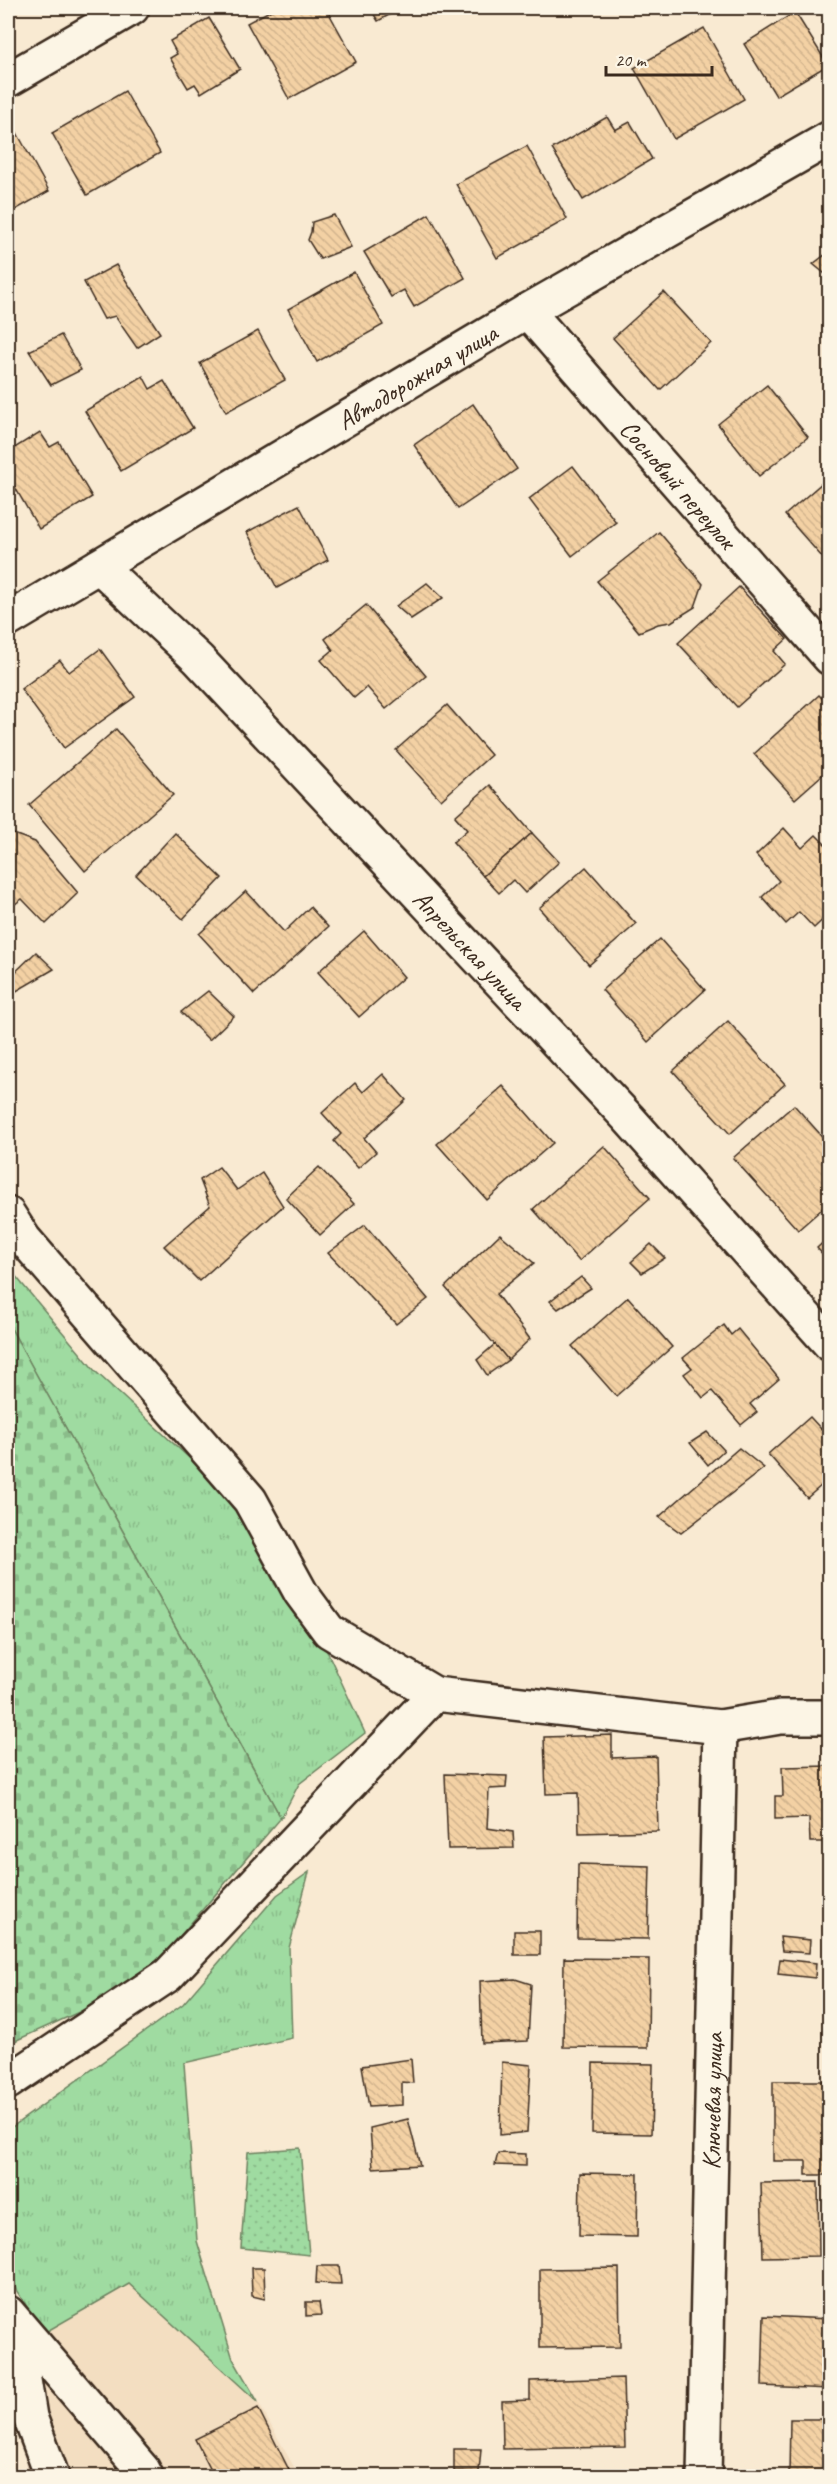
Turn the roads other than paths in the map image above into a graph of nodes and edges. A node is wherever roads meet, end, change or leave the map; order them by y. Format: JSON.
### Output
{"nodes":[{"id":1,"x":132,"y":8,"type":"edge"},
{"id":2,"x":8,"y":80,"type":"edge"},
{"id":3,"x":830,"y":138,"type":"edge"},
{"id":4,"x":527,"y":311,"type":"junction"},
{"id":5,"x":99,"y":567,"type":"junction"},
{"id":6,"x":8,"y":620,"type":"edge"},
{"id":7,"x":830,"y":658,"type":"edge"},
{"id":8,"x":8,"y":1214,"type":"edge"},
{"id":9,"x":830,"y":1344,"type":"edge"},
{"id":10,"x":435,"y":1694,"type":"junction"},
{"id":11,"x":830,"y":1717,"type":"edge"},
{"id":12,"x":720,"y":1727,"type":"junction"},
{"id":13,"x":8,"y":2082,"type":"edge"},
{"id":14,"x":8,"y":2313,"type":"edge"},
{"id":15,"x":8,"y":2325,"type":"edge"},
{"id":16,"x":52,"y":2476,"type":"edge"},
{"id":17,"x":146,"y":2476,"type":"edge"},
{"id":18,"x":704,"y":2476,"type":"edge"}],
"edges":[{"from":1,"to":2,"type":"street"},
{"from":3,"to":4,"type":"street","name":"Автодорожная улица"},
{"from":4,"to":5,"type":"street","name":"Автодорожная улица"},
{"from":4,"to":7,"type":"street","name":"Сосновый переулок"},
{"from":5,"to":6,"type":"street","name":"Автодорожная улица"},
{"from":5,"to":9,"type":"street","name":"Апрельская улица"},
{"from":8,"to":10,"type":"street"},
{"from":10,"to":12,"type":"street"},
{"from":10,"to":13,"type":"street"},
{"from":11,"to":12,"type":"street"},
{"from":12,"to":18,"type":"street","name":"Ключевая улица"},
{"from":14,"to":17,"type":"street"},
{"from":15,"to":16,"type":"street"}]}
